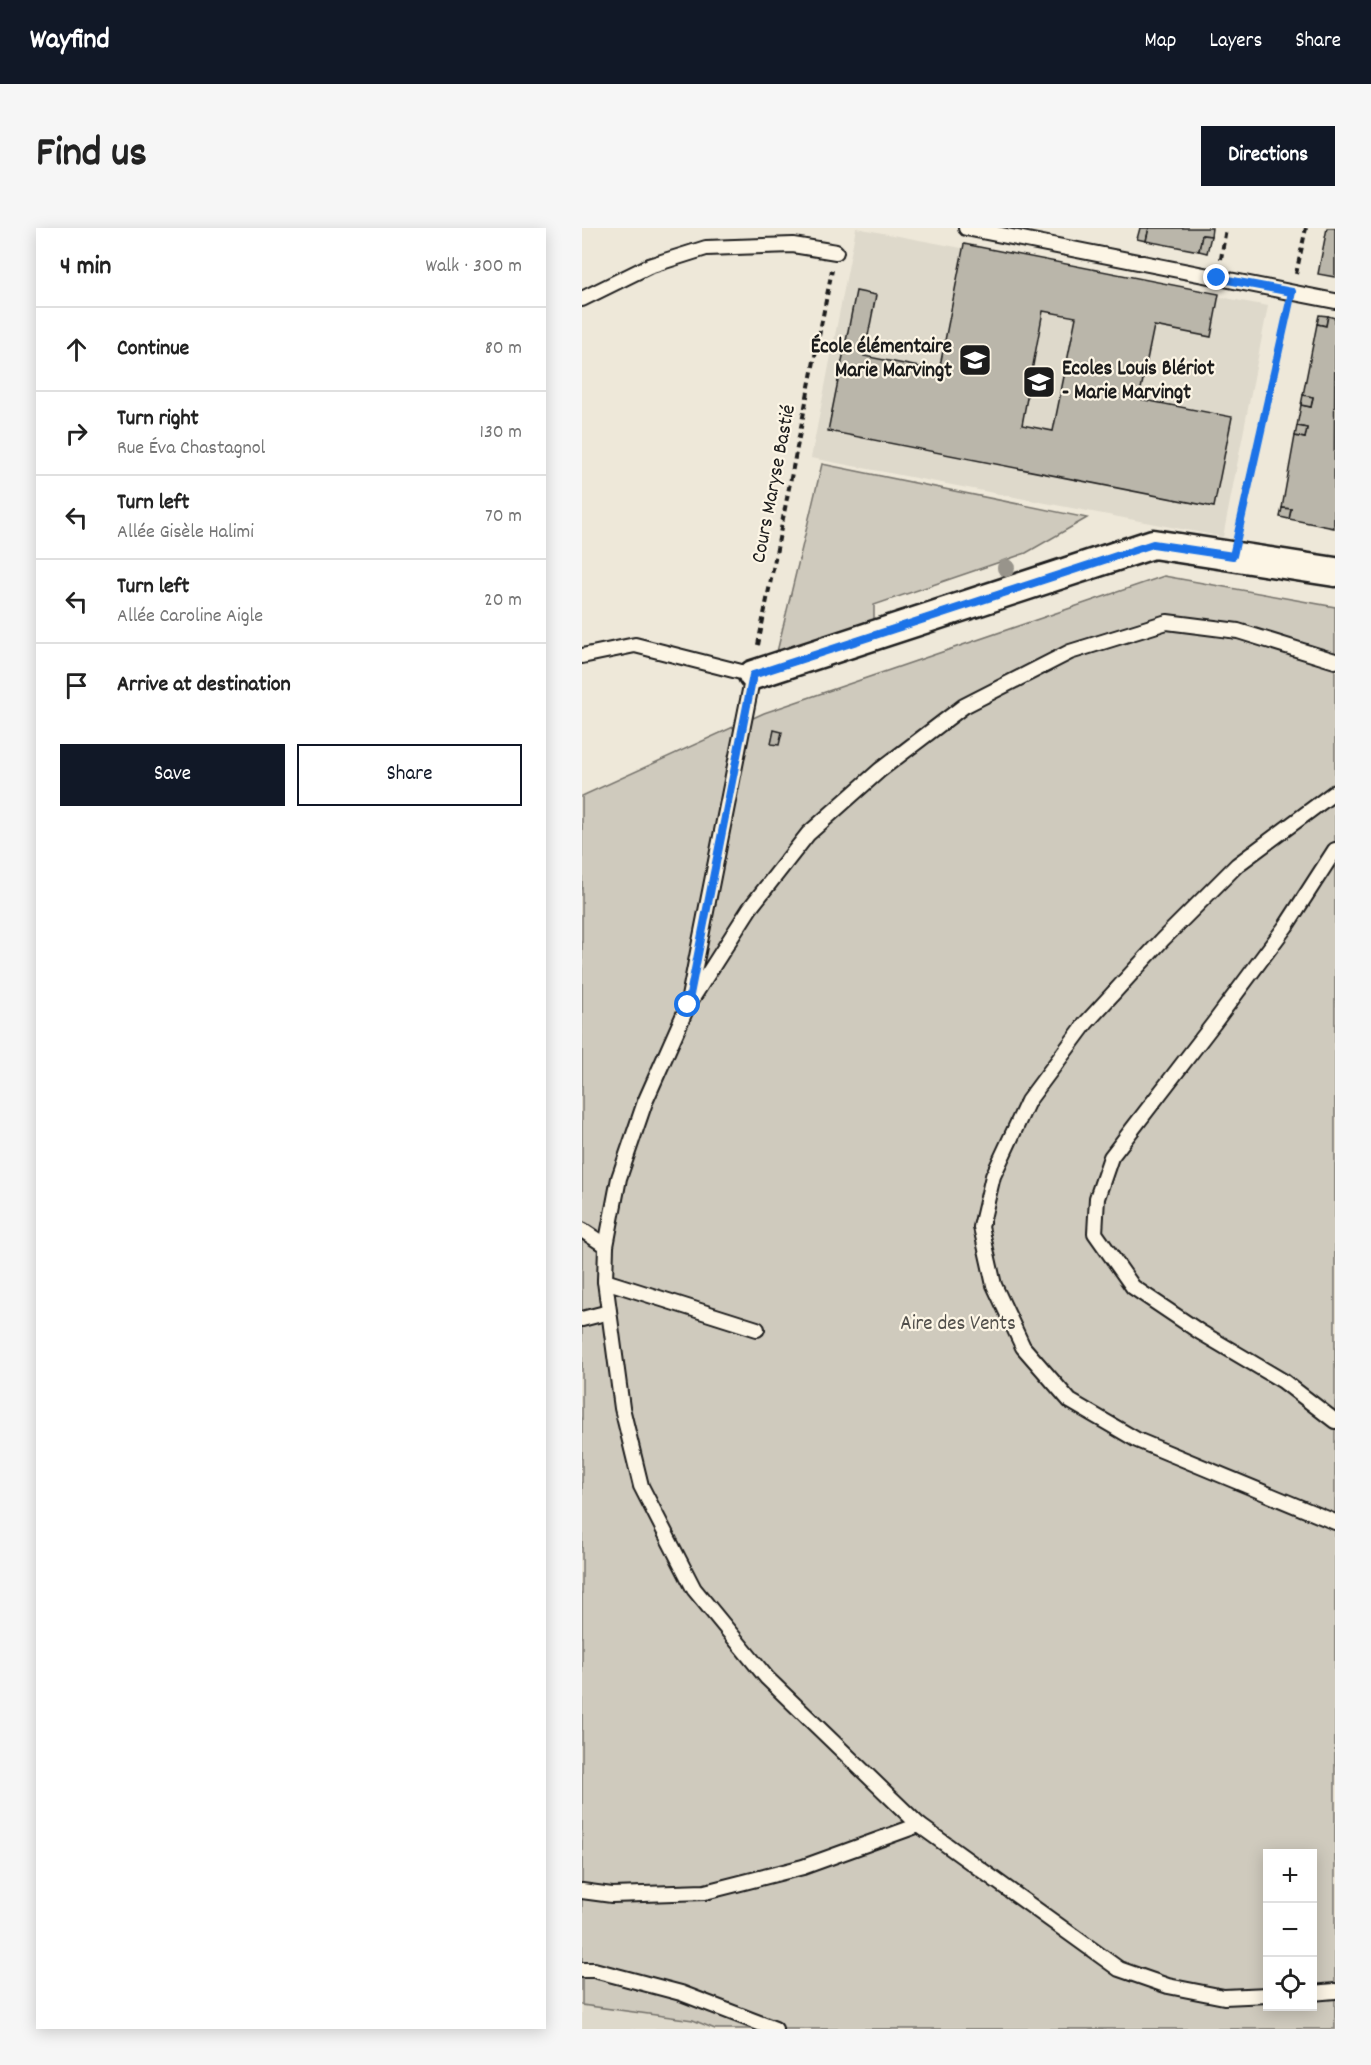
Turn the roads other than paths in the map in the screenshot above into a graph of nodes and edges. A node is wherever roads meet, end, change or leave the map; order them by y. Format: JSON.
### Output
{"nodes":[{"id":1,"x":966,"y":228,"type":"edge"},
{"id":2,"x":836,"y":252,"type":"road end"},
{"id":3,"x":582,"y":299,"type":"edge"},
{"id":4,"x":1335,"y":301,"type":"edge"},
{"id":5,"x":1335,"y":572,"type":"edge"},
{"id":6,"x":582,"y":656,"type":"edge"},
{"id":7,"x":1335,"y":661,"type":"edge"},
{"id":8,"x":753,"y":675,"type":"junction"},
{"id":9,"x":1335,"y":792,"type":"edge"},
{"id":10,"x":1335,"y":850,"type":"edge"},
{"id":11,"x":688,"y":1005,"type":"junction"},
{"id":12,"x":582,"y":1230,"type":"edge"},
{"id":13,"x":606,"y":1246,"type":"junction"},
{"id":14,"x":605,"y":1281,"type":"junction"},
{"id":15,"x":609,"y":1312,"type":"junction"},
{"id":16,"x":582,"y":1319,"type":"edge"},
{"id":17,"x":757,"y":1329,"type":"dead end"},
{"id":18,"x":1335,"y":1421,"type":"edge"},
{"id":19,"x":1335,"y":1522,"type":"edge"},
{"id":20,"x":919,"y":1826,"type":"junction"},
{"id":21,"x":582,"y":1891,"type":"edge"},
{"id":22,"x":582,"y":1970,"type":"edge"},
{"id":23,"x":1335,"y":1991,"type":"edge"},
{"id":24,"x":1317,"y":1993,"type":"edge"},
{"id":25,"x":1263,"y":1995,"type":"edge"},
{"id":26,"x":775,"y":2029,"type":"edge"}],
"edges":[{"from":1,"to":4,"type":"lane"},
{"from":2,"to":3,"type":"lane"},
{"from":5,"to":8,"type":"street"},
{"from":6,"to":8,"type":"lane"},
{"from":7,"to":11,"type":"lane"},
{"from":8,"to":11,"type":"lane"},
{"from":9,"to":19,"type":"lane"},
{"from":10,"to":18,"type":"lane"},
{"from":11,"to":13,"type":"lane"},
{"from":12,"to":13,"type":"lane"},
{"from":13,"to":14,"type":"lane"},
{"from":14,"to":15,"type":"lane"},
{"from":14,"to":17,"type":"lane"},
{"from":15,"to":16,"type":"lane"},
{"from":15,"to":20,"type":"lane"},
{"from":20,"to":21,"type":"lane"},
{"from":20,"to":25,"type":"lane"},
{"from":22,"to":26,"type":"lane"},
{"from":23,"to":24,"type":"lane"}]}
